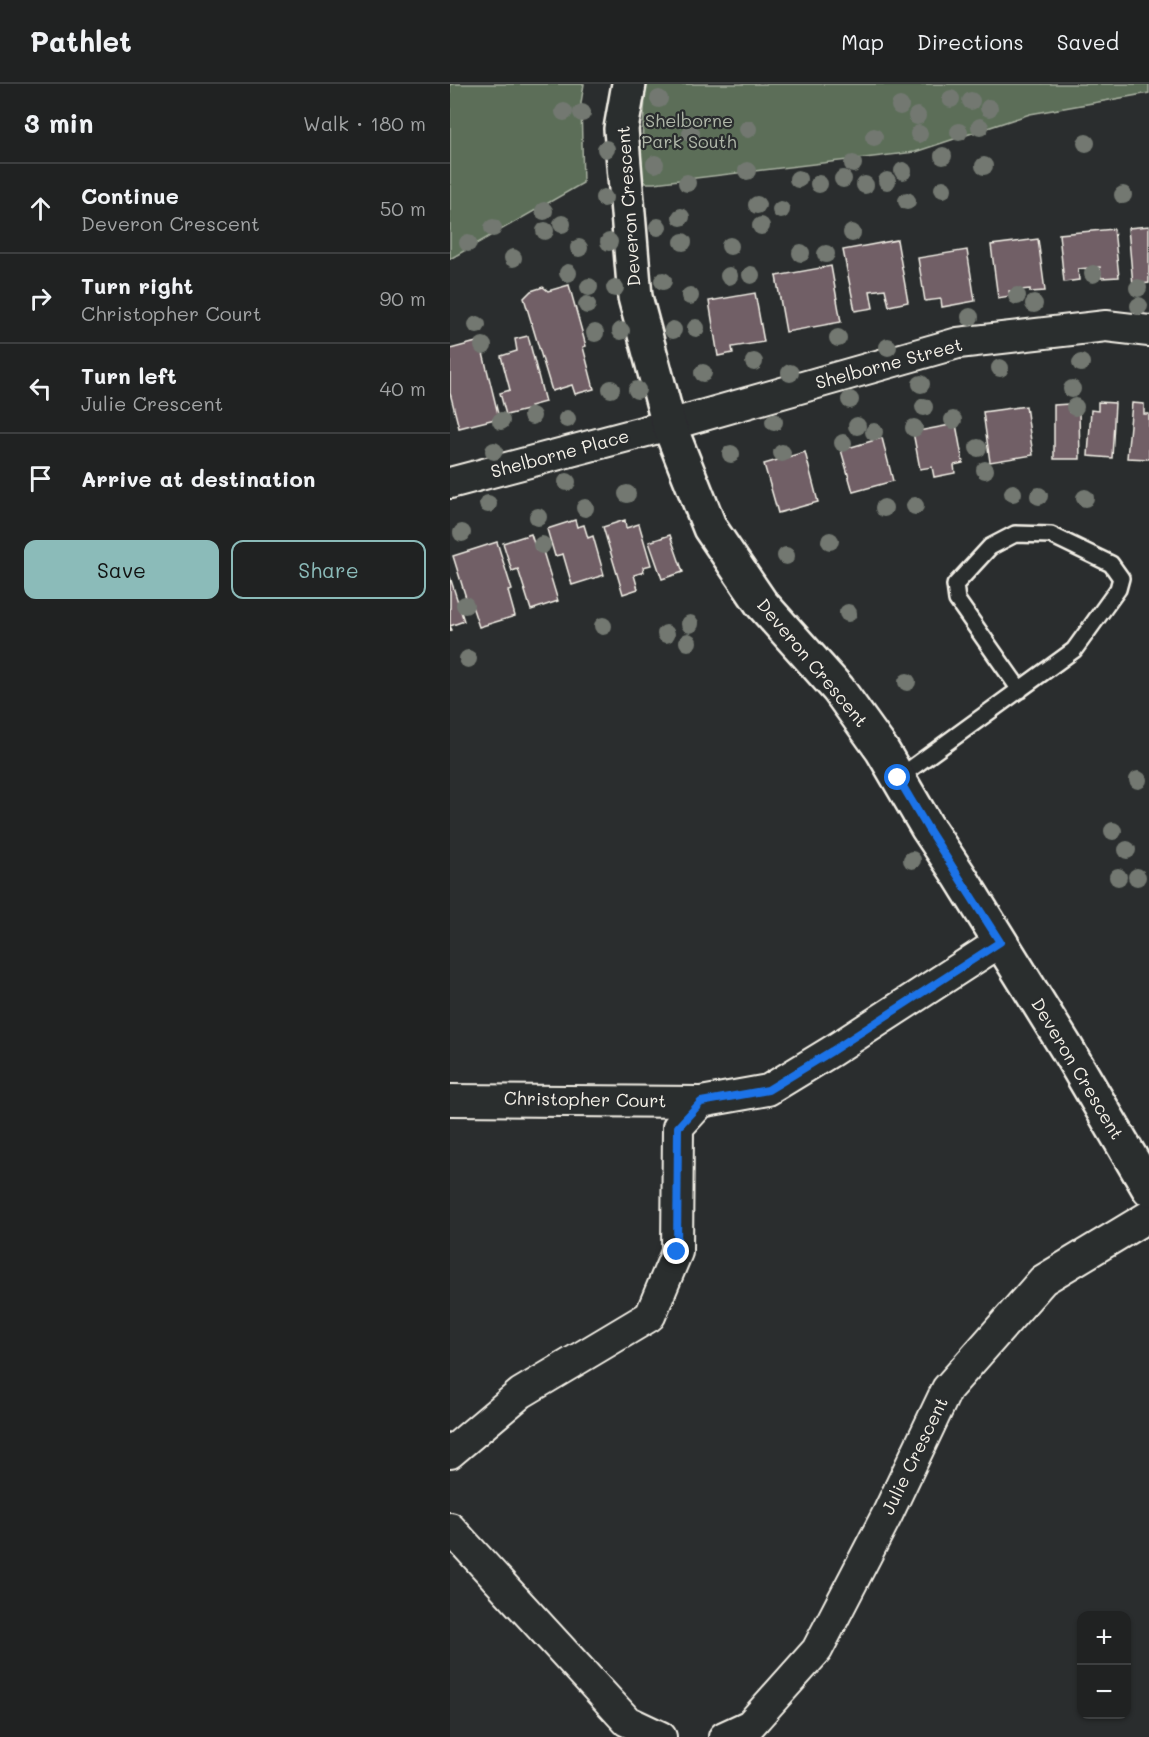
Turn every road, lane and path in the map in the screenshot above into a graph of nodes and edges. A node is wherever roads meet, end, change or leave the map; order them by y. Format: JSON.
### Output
{"nodes":[{"id":1,"x":629,"y":84,"type":"edge"},
{"id":2,"x":1149,"y":331,"type":"edge"},
{"id":3,"x":669,"y":425,"type":"junction"},
{"id":4,"x":450,"y":483,"type":"edge"},
{"id":5,"x":1020,"y":690,"type":"junction"},
{"id":6,"x":898,"y":778,"type":"junction"},
{"id":7,"x":1000,"y":942,"type":"junction"},
{"id":8,"x":450,"y":1100,"type":"edge"},
{"id":9,"x":701,"y":1102,"type":"junction"},
{"id":10,"x":1149,"y":1190,"type":"edge"},
{"id":11,"x":1149,"y":1216,"type":"edge"},
{"id":12,"x":450,"y":1453,"type":"edge"},
{"id":13,"x":450,"y":1528,"type":"edge"},
{"id":14,"x":754,"y":1727,"type":"edge"},
{"id":15,"x":646,"y":1734,"type":"edge"},
{"id":16,"x":724,"y":1737,"type":"edge"}],
"edges":[{"from":1,"to":3,"type":"street","name":"Deveron Crescent"},
{"from":2,"to":3,"type":"street","name":"Shelborne Street"},
{"from":3,"to":4,"type":"street","name":"Shelborne Place"},
{"from":3,"to":6,"type":"street","name":"Deveron Crescent"},
{"from":5,"to":5,"type":"lane"},
{"from":5,"to":6,"type":"lane"},
{"from":6,"to":7,"type":"street","name":"Deveron Crescent"},
{"from":7,"to":9,"type":"street","name":"Christopher Court"},
{"from":7,"to":10,"type":"street","name":"Deveron Crescent"},
{"from":8,"to":9,"type":"street","name":"Christopher Court"},
{"from":9,"to":12,"type":"street"},
{"from":11,"to":14,"type":"street","name":"Julie Crescent"},
{"from":13,"to":15,"type":"street"},
{"from":14,"to":16,"type":"street","name":"Julie Crescent"}]}
